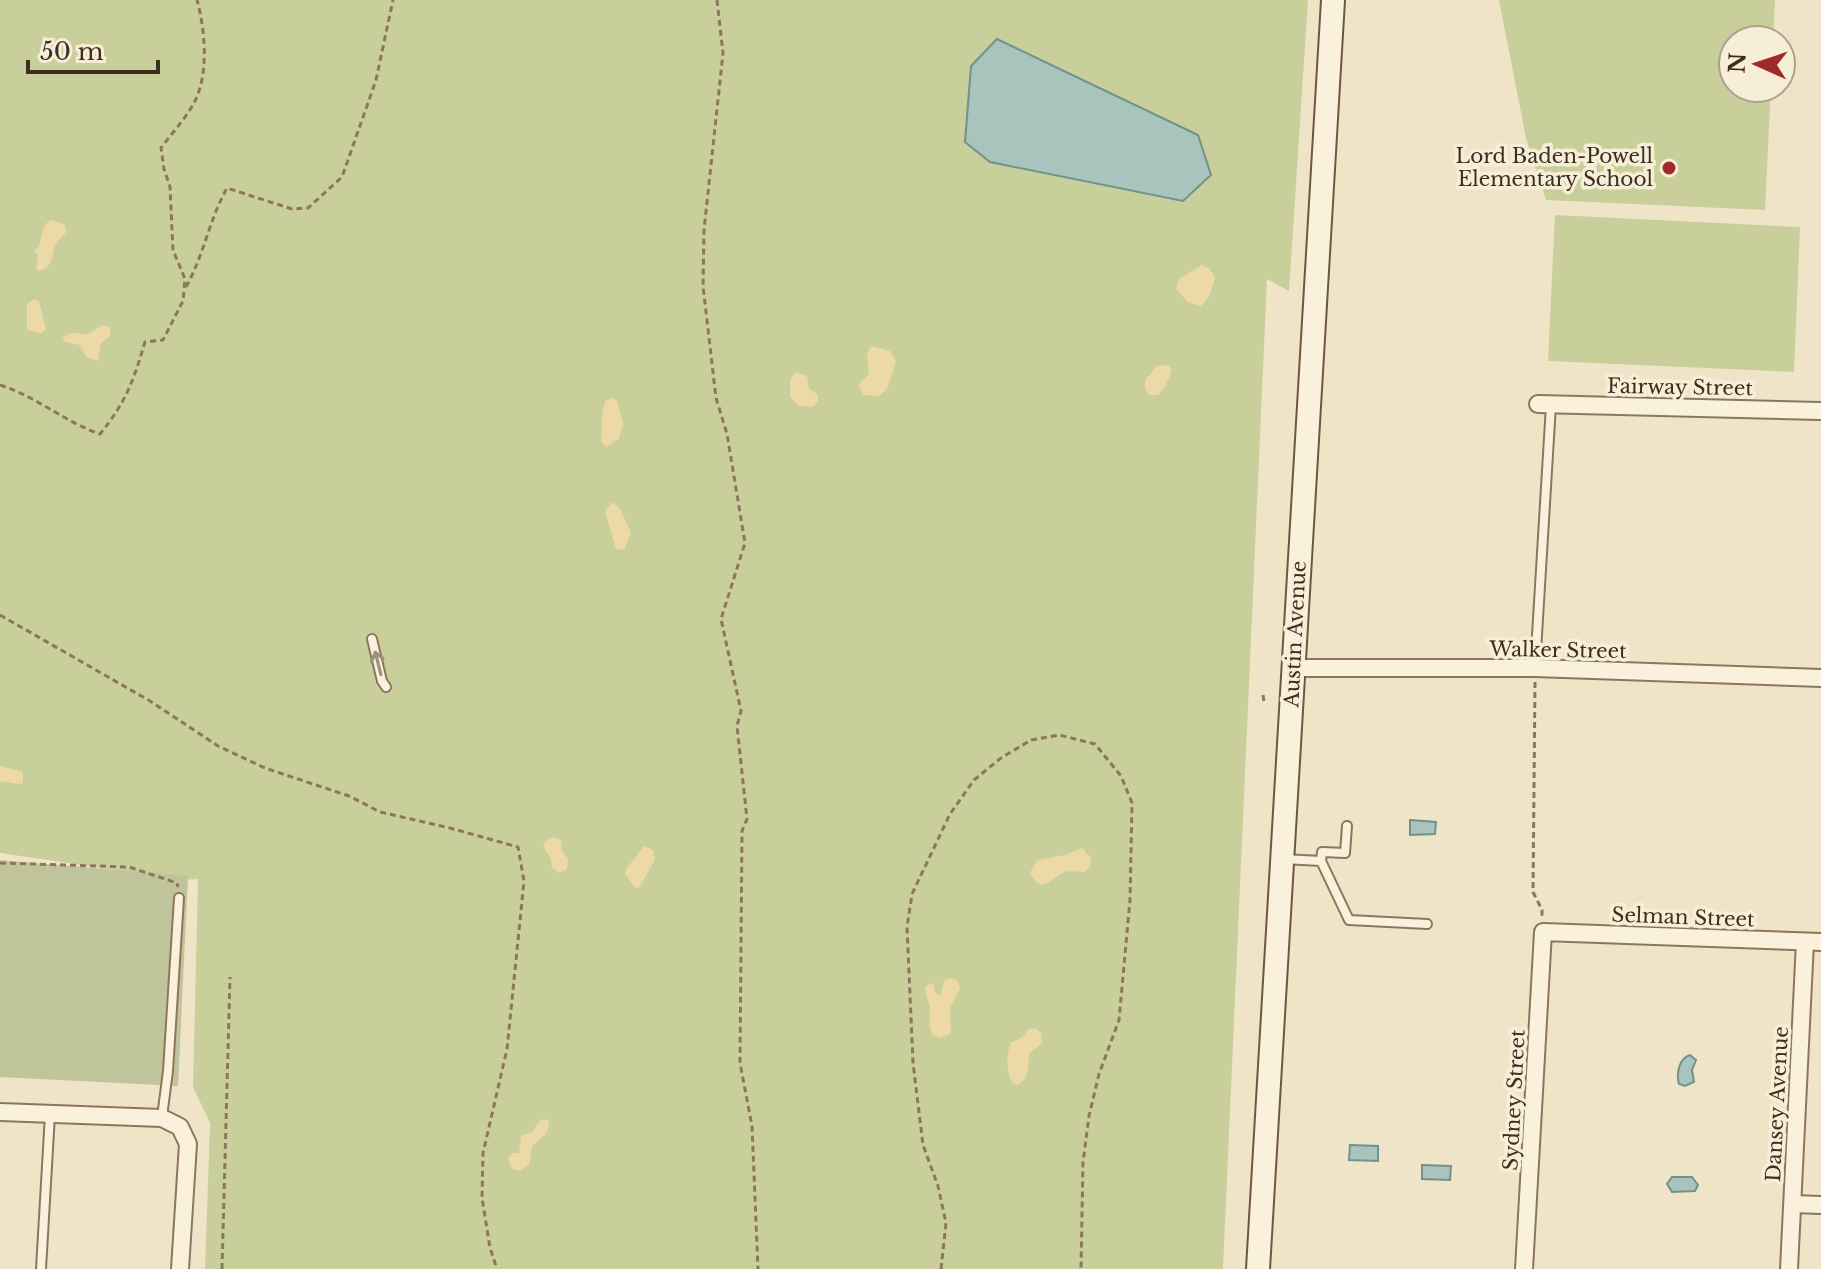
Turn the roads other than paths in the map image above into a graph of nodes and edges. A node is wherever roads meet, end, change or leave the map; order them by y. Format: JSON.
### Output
{"nodes":[{"id":1,"x":1333,"y":0,"type":"edge"},
{"id":2,"x":1544,"y":404,"type":"joint"},
{"id":3,"x":1821,"y":411,"type":"edge"},
{"id":4,"x":372,"y":639,"type":"dead end"},
{"id":5,"x":1293,"y":668,"type":"junction"},
{"id":6,"x":1535,"y":668,"type":"junction"},
{"id":7,"x":1821,"y":678,"type":"edge"},
{"id":8,"x":386,"y":687,"type":"dead end"},
{"id":9,"x":1347,"y":826,"type":"dead end"},
{"id":10,"x":1282,"y":859,"type":"junction"},
{"id":11,"x":1321,"y":861,"type":"junction"},
{"id":12,"x":179,"y":898,"type":"road end"},
{"id":13,"x":1427,"y":924,"type":"dead end"},
{"id":14,"x":1543,"y":932,"type":"joint"},
{"id":15,"x":1813,"y":942,"type":"edge"},
{"id":16,"x":0,"y":1112,"type":"edge"},
{"id":17,"x":50,"y":1114,"type":"junction"},
{"id":18,"x":165,"y":1119,"type":"junction"},
{"id":19,"x":1793,"y":1204,"type":"junction"},
{"id":20,"x":1821,"y":1205,"type":"edge"},
{"id":21,"x":41,"y":1269,"type":"edge"},
{"id":22,"x":180,"y":1269,"type":"edge"},
{"id":23,"x":1258,"y":1269,"type":"edge"},
{"id":24,"x":1524,"y":1269,"type":"edge"},
{"id":25,"x":1789,"y":1269,"type":"edge"}],
"edges":[{"from":1,"to":5,"type":"main road","name":"Austin Avenue"},
{"from":2,"to":3,"type":"street","name":"Fairway Street"},
{"from":2,"to":6,"type":"lane"},
{"from":8,"to":4,"type":"lane","one_way":true},
{"from":5,"to":6,"type":"street","name":"Walker Street"},
{"from":5,"to":10,"type":"main road","name":"Austin Avenue"},
{"from":6,"to":7,"type":"street","name":"Walker Street"},
{"from":9,"to":11,"type":"lane"},
{"from":10,"to":11,"type":"lane"},
{"from":10,"to":23,"type":"main road","name":"Austin Avenue"},
{"from":11,"to":13,"type":"lane"},
{"from":12,"to":18,"type":"lane"},
{"from":14,"to":15,"type":"street","name":"Selman Street"},
{"from":14,"to":24,"type":"street","name":"Sydney Street"},
{"from":15,"to":19,"type":"street","name":"Dansey Avenue"},
{"from":16,"to":17,"type":"street"},
{"from":17,"to":18,"type":"street"},
{"from":17,"to":21,"type":"lane"},
{"from":18,"to":22,"type":"street"},
{"from":19,"to":20,"type":"street"},
{"from":19,"to":25,"type":"street","name":"Dansey Avenue"}]}
